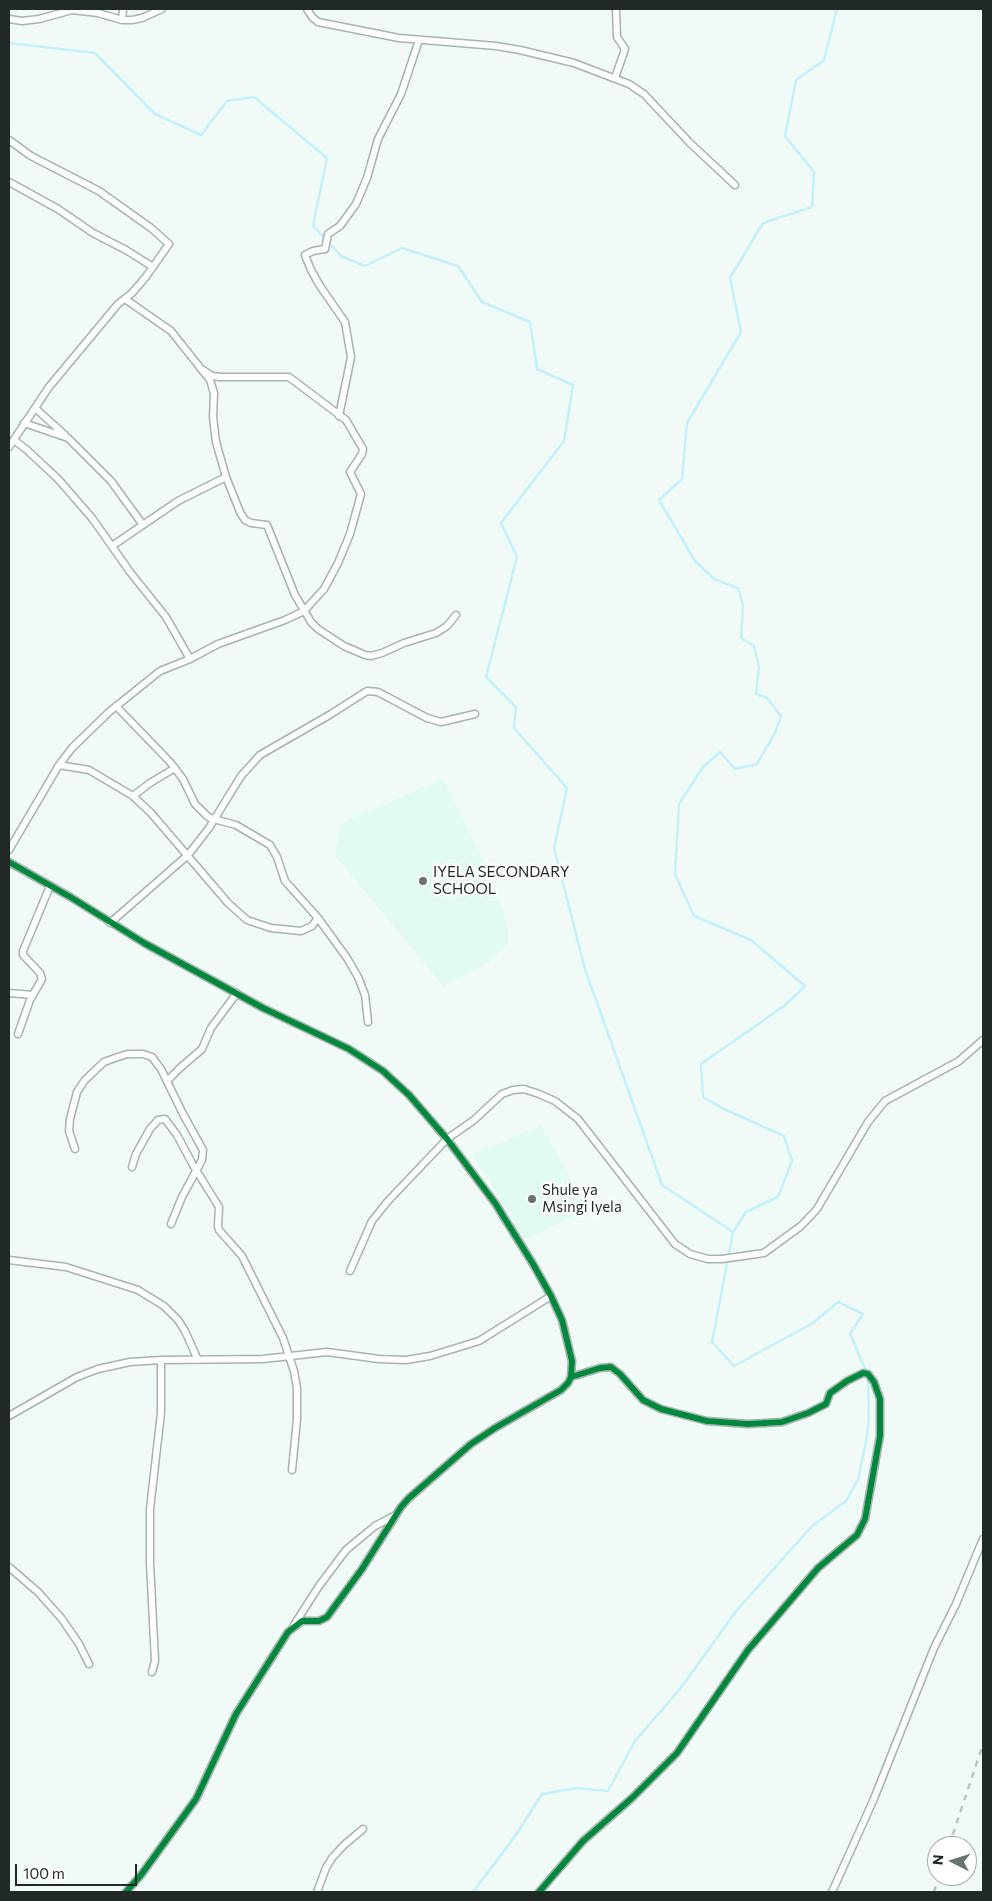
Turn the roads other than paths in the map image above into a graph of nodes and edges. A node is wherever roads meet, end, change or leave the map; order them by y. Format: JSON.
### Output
{"nodes":[{"id":1,"x":123,"y":9,"type":"edge"},
{"id":2,"x":162,"y":9,"type":"edge"},
{"id":3,"x":307,"y":9,"type":"edge"},
{"id":4,"x":616,"y":9,"type":"edge"},
{"id":5,"x":9,"y":19,"type":"edge"},
{"id":6,"x":122,"y":20,"type":"junction"},
{"id":7,"x":420,"y":40,"type":"junction"},
{"id":8,"x":615,"y":78,"type":"junction"},
{"id":9,"x":9,"y":140,"type":"edge"},
{"id":10,"x":9,"y":182,"type":"edge"},
{"id":11,"x":735,"y":185,"type":"dead end"},
{"id":12,"x":153,"y":268,"type":"junction"},
{"id":13,"x":125,"y":299,"type":"junction"},
{"id":14,"x":200,"y":368,"type":"junction"},
{"id":15,"x":35,"y":408,"type":"junction"},
{"id":16,"x":339,"y":416,"type":"junction"},
{"id":17,"x":24,"y":423,"type":"junction"},
{"id":18,"x":68,"y":438,"type":"junction"},
{"id":19,"x":14,"y":440,"type":"junction"},
{"id":20,"x":9,"y":447,"type":"edge"},
{"id":21,"x":226,"y":477,"type":"junction"},
{"id":22,"x":143,"y":525,"type":"junction"},
{"id":23,"x":112,"y":546,"type":"junction"},
{"id":24,"x":304,"y":611,"type":"junction"},
{"id":25,"x":456,"y":615,"type":"dead end"},
{"id":26,"x":190,"y":659,"type":"junction"},
{"id":27,"x":116,"y":706,"type":"junction"},
{"id":28,"x":475,"y":714,"type":"dead end"},
{"id":29,"x":59,"y":765,"type":"junction"},
{"id":30,"x":175,"y":768,"type":"junction"},
{"id":31,"x":133,"y":796,"type":"junction"},
{"id":32,"x":214,"y":820,"type":"junction"},
{"id":33,"x":9,"y":850,"type":"edge"},
{"id":34,"x":188,"y":854,"type":"junction"},
{"id":35,"x":9,"y":862,"type":"edge"},
{"id":36,"x":50,"y":886,"type":"junction"},
{"id":37,"x":318,"y":918,"type":"junction"},
{"id":38,"x":110,"y":923,"type":"junction"},
{"id":39,"x":9,"y":992,"type":"edge"},
{"id":40,"x":237,"y":993,"type":"junction"},
{"id":41,"x":33,"y":995,"type":"junction"},
{"id":42,"x":368,"y":1022,"type":"dead end"},
{"id":43,"x":18,"y":1034,"type":"dead end"},
{"id":44,"x":983,"y":1040,"type":"edge"},
{"id":45,"x":167,"y":1082,"type":"junction"},
{"id":46,"x":447,"y":1140,"type":"junction"},
{"id":47,"x":75,"y":1149,"type":"dead end"},
{"id":48,"x":132,"y":1167,"type":"dead end"},
{"id":49,"x":196,"y":1170,"type":"junction"},
{"id":50,"x":171,"y":1224,"type":"dead end"},
{"id":51,"x":9,"y":1260,"type":"edge"},
{"id":52,"x":350,"y":1271,"type":"dead end"},
{"id":53,"x":550,"y":1296,"type":"junction"},
{"id":54,"x":289,"y":1357,"type":"junction"},
{"id":55,"x":161,"y":1360,"type":"junction"},
{"id":56,"x":198,"y":1360,"type":"junction"},
{"id":57,"x":571,"y":1377,"type":"junction"},
{"id":58,"x":9,"y":1416,"type":"edge"},
{"id":59,"x":292,"y":1470,"type":"dead end"},
{"id":60,"x":397,"y":1515,"type":"junction"},
{"id":61,"x":983,"y":1539,"type":"edge"},
{"id":62,"x":9,"y":1566,"type":"edge"},
{"id":63,"x":292,"y":1628,"type":"junction"},
{"id":64,"x":89,"y":1664,"type":"dead end"},
{"id":65,"x":152,"y":1672,"type":"dead end"},
{"id":66,"x":362,"y":1829,"type":"dead end"},
{"id":67,"x":126,"y":1892,"type":"edge"},
{"id":68,"x":317,"y":1892,"type":"edge"},
{"id":69,"x":539,"y":1892,"type":"edge"},
{"id":70,"x":832,"y":1892,"type":"edge"}],
"edges":[{"from":1,"to":6,"type":"street"},
{"from":2,"to":6,"type":"street"},
{"from":3,"to":7,"type":"street"},
{"from":4,"to":8,"type":"street"},
{"from":5,"to":6,"type":"street"},
{"from":7,"to":8,"type":"street"},
{"from":7,"to":16,"type":"street"},
{"from":8,"to":11,"type":"street"},
{"from":9,"to":12,"type":"street"},
{"from":10,"to":12,"type":"street"},
{"from":12,"to":13,"type":"street"},
{"from":13,"to":14,"type":"street"},
{"from":13,"to":15,"type":"street"},
{"from":14,"to":16,"type":"street"},
{"from":14,"to":21,"type":"street"},
{"from":15,"to":17,"type":"street"},
{"from":15,"to":18,"type":"street"},
{"from":16,"to":24,"type":"street"},
{"from":17,"to":18,"type":"street"},
{"from":17,"to":19,"type":"street"},
{"from":18,"to":22,"type":"street"},
{"from":19,"to":20,"type":"street"},
{"from":19,"to":23,"type":"street"},
{"from":21,"to":22,"type":"street"},
{"from":21,"to":24,"type":"street"},
{"from":22,"to":23,"type":"street"},
{"from":23,"to":26,"type":"street"},
{"from":24,"to":25,"type":"street"},
{"from":24,"to":26,"type":"street"},
{"from":26,"to":27,"type":"street"},
{"from":27,"to":29,"type":"street"},
{"from":27,"to":30,"type":"street"},
{"from":28,"to":32,"type":"street"},
{"from":29,"to":31,"type":"street"},
{"from":29,"to":33,"type":"street"},
{"from":30,"to":31,"type":"street"},
{"from":30,"to":32,"type":"street"},
{"from":31,"to":34,"type":"street"},
{"from":32,"to":34,"type":"street"},
{"from":32,"to":37,"type":"street"},
{"from":34,"to":37,"type":"street"},
{"from":34,"to":38,"type":"street"},
{"from":35,"to":36,"type":"street"},
{"from":36,"to":38,"type":"street"},
{"from":36,"to":41,"type":"street"},
{"from":37,"to":42,"type":"street"},
{"from":38,"to":40,"type":"street"},
{"from":39,"to":41,"type":"street"},
{"from":40,"to":45,"type":"street"},
{"from":40,"to":46,"type":"street"},
{"from":41,"to":43,"type":"street"},
{"from":44,"to":46,"type":"street"},
{"from":45,"to":47,"type":"street"},
{"from":45,"to":49,"type":"street"},
{"from":46,"to":52,"type":"street"},
{"from":46,"to":53,"type":"street"},
{"from":48,"to":49,"type":"street"},
{"from":49,"to":50,"type":"street"},
{"from":49,"to":54,"type":"street"},
{"from":51,"to":56,"type":"street"},
{"from":53,"to":54,"type":"street"},
{"from":53,"to":57,"type":"street"},
{"from":54,"to":56,"type":"street"},
{"from":54,"to":59,"type":"street"},
{"from":55,"to":56,"type":"street"},
{"from":55,"to":58,"type":"street"},
{"from":55,"to":65,"type":"street"},
{"from":57,"to":60,"type":"street"},
{"from":57,"to":69,"type":"street"},
{"from":60,"to":63,"type":"street"},
{"from":60,"to":63,"type":"street"},
{"from":61,"to":70,"type":"street"},
{"from":62,"to":64,"type":"street"},
{"from":63,"to":67,"type":"street"},
{"from":66,"to":68,"type":"street"}]}
